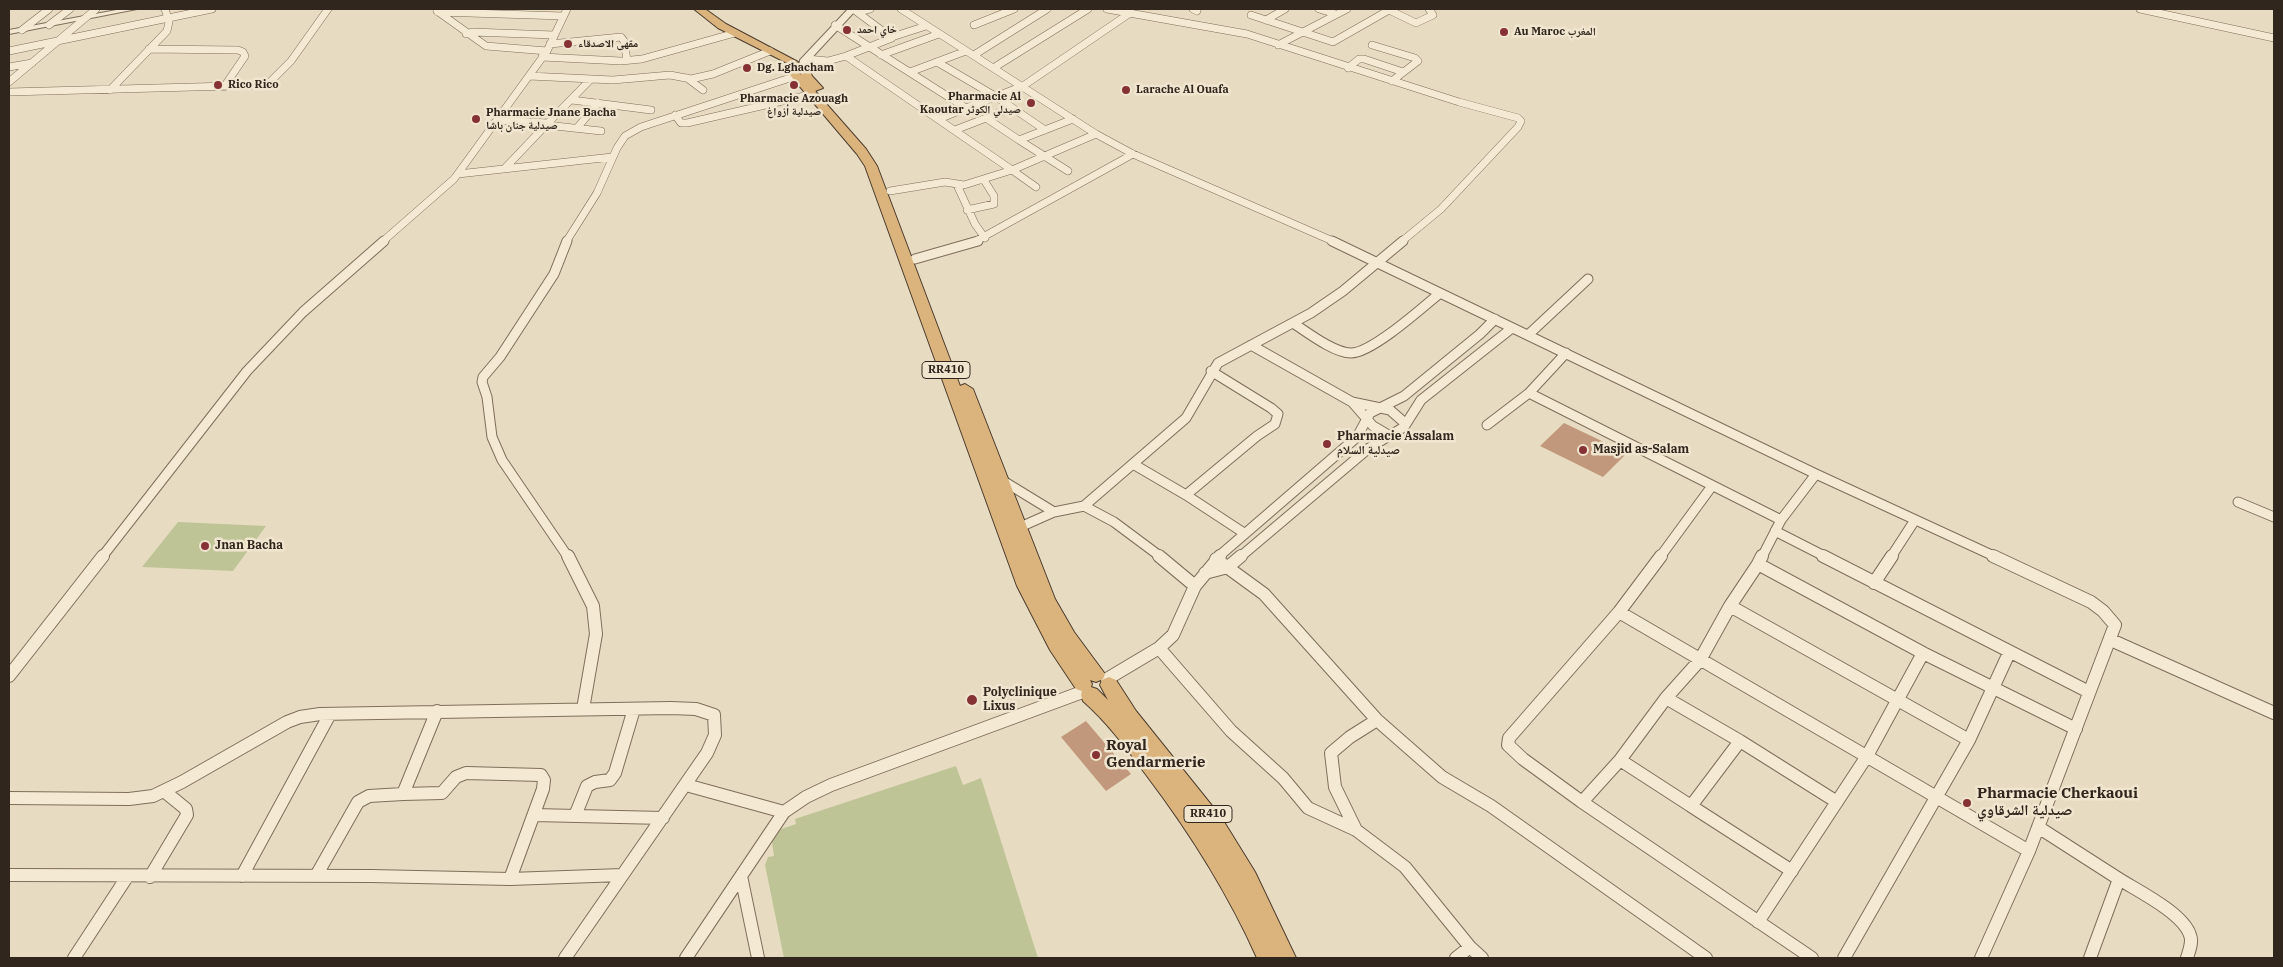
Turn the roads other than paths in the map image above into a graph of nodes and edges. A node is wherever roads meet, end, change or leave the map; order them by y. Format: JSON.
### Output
{"nodes":[{"id":1,"x":49,"y":9,"type":"edge"},
{"id":2,"x":70,"y":9,"type":"edge"},
{"id":3,"x":96,"y":9,"type":"edge"},
{"id":4,"x":132,"y":9,"type":"edge"},
{"id":5,"x":165,"y":9,"type":"edge"},
{"id":6,"x":212,"y":9,"type":"edge"},
{"id":7,"x":328,"y":9,"type":"edge"},
{"id":8,"x":699,"y":9,"type":"edge"},
{"id":9,"x":870,"y":9,"type":"edge"},
{"id":10,"x":901,"y":9,"type":"edge"},
{"id":11,"x":1014,"y":9,"type":"edge"},
{"id":12,"x":1047,"y":9,"type":"edge"},
{"id":13,"x":1088,"y":9,"type":"edge"},
{"id":14,"x":1107,"y":9,"type":"edge"},
{"id":15,"x":1285,"y":9,"type":"edge"},
{"id":16,"x":1319,"y":9,"type":"edge"},
{"id":17,"x":1347,"y":9,"type":"edge"},
{"id":18,"x":1388,"y":9,"type":"edge"},
{"id":19,"x":1429,"y":9,"type":"edge"},
{"id":20,"x":2140,"y":9,"type":"edge"},
{"id":21,"x":436,"y":10,"type":"edge"},
{"id":22,"x":854,"y":10,"type":"edge"},
{"id":23,"x":565,"y":12,"type":"edge"},
{"id":24,"x":1130,"y":13,"type":"junction"},
{"id":25,"x":1336,"y":14,"type":"junction"},
{"id":26,"x":1251,"y":15,"type":"dead end"},
{"id":27,"x":85,"y":18,"type":"junction"},
{"id":28,"x":167,"y":18,"type":"junction"},
{"id":29,"x":1266,"y":20,"type":"junction"},
{"id":30,"x":49,"y":25,"type":"junction"},
{"id":31,"x":835,"y":25,"type":"junction"},
{"id":32,"x":926,"y":26,"type":"junction"},
{"id":33,"x":974,"y":26,"type":"dead end"},
{"id":34,"x":22,"y":30,"type":"junction"},
{"id":35,"x":9,"y":32,"type":"edge"},
{"id":36,"x":1301,"y":32,"type":"junction"},
{"id":37,"x":735,"y":33,"type":"junction"},
{"id":38,"x":466,"y":34,"type":"junction"},
{"id":39,"x":938,"y":34,"type":"junction"},
{"id":40,"x":892,"y":37,"type":"junction"},
{"id":41,"x":2274,"y":38,"type":"edge"},
{"id":42,"x":60,"y":41,"type":"junction"},
{"id":43,"x":1278,"y":45,"type":"junction"},
{"id":44,"x":1372,"y":45,"type":"dead end"},
{"id":45,"x":548,"y":47,"type":"junction"},
{"id":46,"x":868,"y":47,"type":"junction"},
{"id":47,"x":150,"y":49,"type":"junction"},
{"id":48,"x":9,"y":51,"type":"edge"},
{"id":49,"x":770,"y":51,"type":"junction"},
{"id":50,"x":970,"y":53,"type":"junction"},
{"id":51,"x":881,"y":55,"type":"junction"},
{"id":52,"x":846,"y":56,"type":"junction"},
{"id":53,"x":627,"y":60,"type":"junction"},
{"id":54,"x":937,"y":62,"type":"junction"},
{"id":55,"x":34,"y":63,"type":"junction"},
{"id":56,"x":799,"y":66,"type":"junction"},
{"id":57,"x":9,"y":67,"type":"edge"},
{"id":58,"x":995,"y":67,"type":"junction"},
{"id":59,"x":1348,"y":68,"type":"junction"},
{"id":60,"x":910,"y":72,"type":"junction"},
{"id":61,"x":1404,"y":72,"type":"junction"},
{"id":62,"x":529,"y":76,"type":"junction"},
{"id":63,"x":687,"y":78,"type":"junction"},
{"id":64,"x":590,"y":80,"type":"junction"},
{"id":65,"x":1392,"y":81,"type":"junction"},
{"id":66,"x":9,"y":82,"type":"edge"},
{"id":67,"x":1023,"y":86,"type":"junction"},
{"id":68,"x":224,"y":88,"type":"junction"},
{"id":69,"x":110,"y":90,"type":"junction"},
{"id":70,"x":704,"y":90,"type":"dead end"},
{"id":71,"x":9,"y":92,"type":"edge"},
{"id":72,"x":744,"y":93,"type":"junction"},
{"id":73,"x":813,"y":94,"type":"junction"},
{"id":74,"x":995,"y":96,"type":"junction"},
{"id":75,"x":572,"y":100,"type":"junction"},
{"id":76,"x":598,"y":103,"type":"junction"},
{"id":77,"x":749,"y":108,"type":"junction"},
{"id":78,"x":966,"y":108,"type":"junction"},
{"id":79,"x":1012,"y":108,"type":"junction"},
{"id":80,"x":650,"y":110,"type":"dead end"},
{"id":81,"x":675,"y":115,"type":"junction"},
{"id":82,"x":986,"y":118,"type":"junction"},
{"id":83,"x":939,"y":119,"type":"junction"},
{"id":84,"x":1073,"y":119,"type":"junction"},
{"id":85,"x":497,"y":120,"type":"junction"},
{"id":86,"x":547,"y":124,"type":"junction"},
{"id":87,"x":577,"y":128,"type":"junction"},
{"id":88,"x":955,"y":130,"type":"junction"},
{"id":89,"x":1045,"y":130,"type":"junction"},
{"id":90,"x":601,"y":131,"type":"dead end"},
{"id":91,"x":1096,"y":134,"type":"junction"},
{"id":92,"x":1019,"y":140,"type":"junction"},
{"id":93,"x":1133,"y":154,"type":"junction"},
{"id":94,"x":1046,"y":156,"type":"junction"},
{"id":95,"x":612,"y":157,"type":"junction"},
{"id":96,"x":506,"y":168,"type":"junction"},
{"id":97,"x":1012,"y":170,"type":"junction"},
{"id":98,"x":1068,"y":170,"type":"dead end"},
{"id":99,"x":458,"y":174,"type":"junction"},
{"id":100,"x":984,"y":180,"type":"junction"},
{"id":101,"x":957,"y":185,"type":"junction"},
{"id":102,"x":1036,"y":187,"type":"dead end"},
{"id":103,"x":890,"y":191,"type":"junction"},
{"id":104,"x":967,"y":210,"type":"junction"},
{"id":105,"x":985,"y":238,"type":"junction"},
{"id":106,"x":916,"y":259,"type":"junction"},
{"id":107,"x":1376,"y":263,"type":"junction"},
{"id":108,"x":1588,"y":279,"type":"dead end"},
{"id":109,"x":1440,"y":293,"type":"junction"},
{"id":110,"x":1495,"y":319,"type":"junction"},
{"id":111,"x":1293,"y":323,"type":"junction"},
{"id":112,"x":1512,"y":328,"type":"junction"},
{"id":113,"x":1528,"y":335,"type":"junction"},
{"id":114,"x":1252,"y":345,"type":"junction"},
{"id":115,"x":1566,"y":353,"type":"junction"},
{"id":116,"x":1211,"y":371,"type":"junction"},
{"id":117,"x":1529,"y":393,"type":"junction"},
{"id":118,"x":1352,"y":402,"type":"junction"},
{"id":119,"x":1381,"y":407,"type":"junction"},
{"id":120,"x":1367,"y":419,"type":"junction"},
{"id":121,"x":1406,"y":424,"type":"junction"},
{"id":122,"x":1487,"y":425,"type":"dead end"},
{"id":123,"x":1390,"y":436,"type":"junction"},
{"id":124,"x":1133,"y":464,"type":"junction"},
{"id":125,"x":1816,"y":474,"type":"junction"},
{"id":126,"x":999,"y":478,"type":"junction"},
{"id":127,"x":1712,"y":486,"type":"junction"},
{"id":128,"x":1186,"y":495,"type":"junction"},
{"id":129,"x":2238,"y":502,"type":"dead end"},
{"id":130,"x":1084,"y":506,"type":"junction"},
{"id":131,"x":1054,"y":512,"type":"junction"},
{"id":132,"x":2274,"y":517,"type":"edge"},
{"id":133,"x":1781,"y":520,"type":"junction"},
{"id":134,"x":1916,"y":520,"type":"junction"},
{"id":135,"x":1018,"y":528,"type":"junction"},
{"id":136,"x":1775,"y":531,"type":"junction"},
{"id":137,"x":1244,"y":533,"type":"junction"},
{"id":138,"x":1216,"y":559,"type":"junction"},
{"id":139,"x":1758,"y":564,"type":"junction"},
{"id":140,"x":1228,"y":567,"type":"junction"},
{"id":141,"x":1205,"y":573,"type":"junction"},
{"id":142,"x":1874,"y":583,"type":"junction"},
{"id":143,"x":1195,"y":586,"type":"junction"},
{"id":144,"x":1730,"y":606,"type":"junction"},
{"id":145,"x":1619,"y":612,"type":"junction"},
{"id":146,"x":2111,"y":640,"type":"junction"},
{"id":147,"x":1159,"y":648,"type":"junction"},
{"id":148,"x":1923,"y":653,"type":"junction"},
{"id":149,"x":2009,"y":653,"type":"junction"},
{"id":150,"x":1700,"y":660,"type":"junction"},
{"id":151,"x":9,"y":676,"type":"edge"},
{"id":152,"x":1095,"y":685,"type":"junction"},
{"id":153,"x":1992,"y":686,"type":"junction"},
{"id":154,"x":2089,"y":692,"type":"junction"},
{"id":155,"x":1666,"y":698,"type":"junction"},
{"id":156,"x":1896,"y":700,"type":"junction"},
{"id":157,"x":583,"y":709,"type":"junction"},
{"id":158,"x":634,"y":709,"type":"junction"},
{"id":159,"x":438,"y":711,"type":"junction"},
{"id":160,"x":330,"y":714,"type":"junction"},
{"id":161,"x":2274,"y":714,"type":"edge"},
{"id":162,"x":1377,"y":720,"type":"junction"},
{"id":163,"x":2076,"y":729,"type":"junction"},
{"id":164,"x":1969,"y":740,"type":"junction"},
{"id":165,"x":1740,"y":741,"type":"junction"},
{"id":166,"x":1867,"y":756,"type":"junction"},
{"id":167,"x":1620,"y":760,"type":"junction"},
{"id":168,"x":686,"y":785,"type":"junction"},
{"id":169,"x":164,"y":791,"type":"junction"},
{"id":170,"x":403,"y":794,"type":"junction"},
{"id":171,"x":1937,"y":796,"type":"junction"},
{"id":172,"x":9,"y":798,"type":"edge"},
{"id":173,"x":1582,"y":802,"type":"junction"},
{"id":174,"x":1837,"y":802,"type":"junction"},
{"id":175,"x":1691,"y":806,"type":"junction"},
{"id":176,"x":784,"y":812,"type":"junction"},
{"id":177,"x":534,"y":815,"type":"junction"},
{"id":178,"x":575,"y":816,"type":"junction"},
{"id":179,"x":663,"y":818,"type":"junction"},
{"id":180,"x":2038,"y":827,"type":"junction"},
{"id":181,"x":1356,"y":830,"type":"junction"},
{"id":182,"x":2029,"y":851,"type":"junction"},
{"id":183,"x":1792,"y":871,"type":"junction"},
{"id":184,"x":9,"y":875,"type":"edge"},
{"id":185,"x":622,"y":875,"type":"junction"},
{"id":186,"x":242,"y":876,"type":"junction"},
{"id":187,"x":316,"y":876,"type":"junction"},
{"id":188,"x":741,"y":876,"type":"junction"},
{"id":189,"x":127,"y":877,"type":"junction"},
{"id":190,"x":150,"y":877,"type":"junction"},
{"id":191,"x":510,"y":879,"type":"junction"},
{"id":192,"x":2119,"y":880,"type":"junction"},
{"id":193,"x":1758,"y":922,"type":"junction"},
{"id":194,"x":1470,"y":947,"type":"junction"},
{"id":195,"x":74,"y":958,"type":"edge"},
{"id":196,"x":565,"y":958,"type":"edge"},
{"id":197,"x":686,"y":958,"type":"edge"},
{"id":198,"x":758,"y":958,"type":"edge"},
{"id":199,"x":1268,"y":958,"type":"edge"},
{"id":200,"x":1285,"y":958,"type":"edge"},
{"id":201,"x":1456,"y":958,"type":"edge"},
{"id":202,"x":1482,"y":958,"type":"edge"},
{"id":203,"x":1706,"y":958,"type":"edge"},
{"id":204,"x":1812,"y":958,"type":"edge"},
{"id":205,"x":1844,"y":958,"type":"edge"},
{"id":206,"x":1982,"y":958,"type":"edge"},
{"id":207,"x":2090,"y":958,"type":"edge"},
{"id":208,"x":2187,"y":958,"type":"edge"}],
"edges":[{"from":1,"to":34,"type":"street"},
{"from":2,"to":30,"type":"street"},
{"from":3,"to":27,"type":"street"},
{"from":4,"to":27,"type":"street"},
{"from":5,"to":28,"type":"street"},
{"from":6,"to":28,"type":"street"},
{"from":7,"to":68,"type":"street"},
{"from":8,"to":37,"type":"highway","number":"RR410"},
{"from":9,"to":22,"type":"street"},
{"from":10,"to":32,"type":"street"},
{"from":11,"to":33,"type":"street"},
{"from":12,"to":50,"type":"street"},
{"from":13,"to":58,"type":"street"},
{"from":14,"to":24,"type":"street"},
{"from":15,"to":29,"type":"street"},
{"from":16,"to":25,"type":"street"},
{"from":17,"to":25,"type":"street"},
{"from":18,"to":19,"type":"street"},
{"from":18,"to":36,"type":"street"},
{"from":20,"to":41,"type":"street"},
{"from":21,"to":23,"type":"street"},
{"from":21,"to":38,"type":"street"},
{"from":22,"to":31,"type":"street"},
{"from":22,"to":40,"type":"street"},
{"from":23,"to":45,"type":"street"},
{"from":24,"to":43,"type":"street"},
{"from":24,"to":67,"type":"street"},
{"from":25,"to":36,"type":"street"},
{"from":26,"to":29,"type":"street"},
{"from":27,"to":30,"type":"street"},
{"from":27,"to":42,"type":"street"},
{"from":28,"to":42,"type":"street"},
{"from":28,"to":47,"type":"street"},
{"from":29,"to":36,"type":"street"},
{"from":30,"to":34,"type":"street"},
{"from":31,"to":46,"type":"street"},
{"from":31,"to":56,"type":"street"},
{"from":32,"to":39,"type":"street"},
{"from":32,"to":40,"type":"street"},
{"from":34,"to":35,"type":"street"},
{"from":36,"to":43,"type":"street"},
{"from":37,"to":49,"type":"highway","number":"RR410"},
{"from":37,"to":53,"type":"street"},
{"from":38,"to":45,"type":"street"},
{"from":38,"to":45,"type":"street"},
{"from":39,"to":50,"type":"street"},
{"from":39,"to":51,"type":"street"},
{"from":40,"to":46,"type":"street"},
{"from":42,"to":48,"type":"street"},
{"from":42,"to":55,"type":"street"},
{"from":43,"to":59,"type":"street"},
{"from":44,"to":61,"type":"street"},
{"from":45,"to":53,"type":"street"},
{"from":45,"to":53,"type":"street"},
{"from":45,"to":62,"type":"street"},
{"from":46,"to":51,"type":"street"},
{"from":46,"to":52,"type":"street"},
{"from":47,"to":68,"type":"street"},
{"from":47,"to":69,"type":"street"},
{"from":49,"to":56,"type":"highway","number":"RR410"},
{"from":49,"to":63,"type":"street"},
{"from":50,"to":54,"type":"street"},
{"from":50,"to":58,"type":"street"},
{"from":51,"to":60,"type":"street"},
{"from":52,"to":56,"type":"street"},
{"from":52,"to":83,"type":"street"},
{"from":54,"to":60,"type":"street"},
{"from":54,"to":74,"type":"street"},
{"from":55,"to":57,"type":"street"},
{"from":55,"to":66,"type":"street"},
{"from":56,"to":72,"type":"street"},
{"from":56,"to":73,"type":"highway","number":"RR410"},
{"from":56,"to":103,"type":"highway","number":"RR410"},
{"from":58,"to":67,"type":"street"},
{"from":59,"to":61,"type":"street"},
{"from":59,"to":65,"type":"street"},
{"from":60,"to":78,"type":"street"},
{"from":61,"to":65,"type":"street"},
{"from":62,"to":64,"type":"street"},
{"from":62,"to":85,"type":"street"},
{"from":63,"to":64,"type":"street"},
{"from":63,"to":70,"type":"street"},
{"from":64,"to":75,"type":"street"},
{"from":65,"to":107,"type":"street"},
{"from":67,"to":74,"type":"street"},
{"from":67,"to":84,"type":"street"},
{"from":68,"to":69,"type":"street"},
{"from":69,"to":71,"type":"street"},
{"from":72,"to":77,"type":"street"},
{"from":72,"to":81,"type":"street"},
{"from":73,"to":77,"type":"street"},
{"from":73,"to":152,"type":"highway","number":"RR410"},
{"from":74,"to":78,"type":"street"},
{"from":74,"to":79,"type":"street"},
{"from":75,"to":76,"type":"street"},
{"from":75,"to":86,"type":"street"},
{"from":76,"to":80,"type":"street"},
{"from":76,"to":87,"type":"street"},
{"from":77,"to":81,"type":"street"},
{"from":78,"to":83,"type":"street"},
{"from":79,"to":82,"type":"street"},
{"from":79,"to":89,"type":"street"},
{"from":81,"to":95,"type":"street"},
{"from":82,"to":88,"type":"street"},
{"from":82,"to":92,"type":"street"},
{"from":83,"to":88,"type":"street"},
{"from":84,"to":89,"type":"street"},
{"from":84,"to":91,"type":"street"},
{"from":85,"to":86,"type":"street"},
{"from":85,"to":99,"type":"street"},
{"from":86,"to":87,"type":"street"},
{"from":86,"to":96,"type":"street"},
{"from":87,"to":90,"type":"street"},
{"from":88,"to":97,"type":"street"},
{"from":89,"to":92,"type":"street"},
{"from":91,"to":93,"type":"street"},
{"from":91,"to":94,"type":"street"},
{"from":92,"to":94,"type":"street"},
{"from":93,"to":105,"type":"street"},
{"from":93,"to":107,"type":"street"},
{"from":94,"to":97,"type":"street"},
{"from":94,"to":98,"type":"street"},
{"from":95,"to":96,"type":"street"},
{"from":95,"to":157,"type":"street"},
{"from":96,"to":99,"type":"street"},
{"from":97,"to":100,"type":"street"},
{"from":97,"to":102,"type":"street"},
{"from":99,"to":151,"type":"street"},
{"from":100,"to":101,"type":"street"},
{"from":100,"to":104,"type":"street"},
{"from":101,"to":103,"type":"street"},
{"from":101,"to":104,"type":"street"},
{"from":103,"to":106,"type":"highway","number":"RR410"},
{"from":104,"to":105,"type":"street"},
{"from":105,"to":106,"type":"street"},
{"from":106,"to":126,"type":"highway","number":"RR410"},
{"from":107,"to":109,"type":"street"},
{"from":107,"to":111,"type":"street"},
{"from":108,"to":113,"type":"street"},
{"from":109,"to":110,"type":"street"},
{"from":109,"to":111,"type":"street"},
{"from":110,"to":112,"type":"street"},
{"from":110,"to":119,"type":"street"},
{"from":111,"to":114,"type":"street"},
{"from":112,"to":113,"type":"street"},
{"from":112,"to":121,"type":"street"},
{"from":113,"to":115,"type":"street"},
{"from":114,"to":116,"type":"street"},
{"from":114,"to":118,"type":"street"},
{"from":115,"to":117,"type":"street"},
{"from":115,"to":125,"type":"street"},
{"from":116,"to":124,"type":"street"},
{"from":116,"to":128,"type":"street"},
{"from":117,"to":122,"type":"street"},
{"from":117,"to":127,"type":"street"},
{"from":118,"to":119,"type":"street"},
{"from":118,"to":120,"type":"street"},
{"from":119,"to":120,"type":"street"},
{"from":119,"to":121,"type":"street"},
{"from":120,"to":123,"type":"street"},
{"from":120,"to":137,"type":"street"},
{"from":121,"to":123,"type":"street"},
{"from":123,"to":140,"type":"street"},
{"from":124,"to":128,"type":"street"},
{"from":124,"to":130,"type":"street"},
{"from":125,"to":133,"type":"street"},
{"from":125,"to":134,"type":"street"},
{"from":126,"to":131,"type":"street"},
{"from":126,"to":135,"type":"highway","number":"RR410"},
{"from":127,"to":133,"type":"street"},
{"from":127,"to":145,"type":"street"},
{"from":128,"to":137,"type":"street"},
{"from":129,"to":132,"type":"street"},
{"from":130,"to":131,"type":"street"},
{"from":130,"to":143,"type":"street"},
{"from":131,"to":135,"type":"street"},
{"from":133,"to":136,"type":"street"},
{"from":134,"to":142,"type":"street"},
{"from":134,"to":146,"type":"street"},
{"from":135,"to":152,"type":"highway","number":"RR410"},
{"from":136,"to":139,"type":"street"},
{"from":136,"to":142,"type":"street"},
{"from":137,"to":138,"type":"street"},
{"from":138,"to":140,"type":"street"},
{"from":138,"to":141,"type":"street"},
{"from":139,"to":144,"type":"street"},
{"from":139,"to":148,"type":"street"},
{"from":140,"to":141,"type":"street"},
{"from":140,"to":162,"type":"street"},
{"from":141,"to":143,"type":"street"},
{"from":142,"to":149,"type":"street"},
{"from":143,"to":147,"type":"street"},
{"from":144,"to":150,"type":"street"},
{"from":144,"to":156,"type":"street"},
{"from":145,"to":150,"type":"street"},
{"from":145,"to":173,"type":"street"},
{"from":146,"to":154,"type":"street"},
{"from":146,"to":161,"type":"street"},
{"from":147,"to":152,"type":"street"},
{"from":147,"to":181,"type":"street"},
{"from":148,"to":153,"type":"street"},
{"from":148,"to":156,"type":"street"},
{"from":149,"to":153,"type":"street"},
{"from":149,"to":154,"type":"street"},
{"from":150,"to":155,"type":"street"},
{"from":150,"to":166,"type":"street"},
{"from":152,"to":176,"type":"street"},
{"from":152,"to":199,"type":"highway","number":"RR410"},
{"from":152,"to":200,"type":"highway","number":"RR410"},
{"from":153,"to":163,"type":"street"},
{"from":153,"to":164,"type":"street"},
{"from":154,"to":163,"type":"street"},
{"from":155,"to":165,"type":"street"},
{"from":155,"to":167,"type":"street"},
{"from":156,"to":164,"type":"street"},
{"from":156,"to":166,"type":"street"},
{"from":157,"to":158,"type":"street"},
{"from":157,"to":159,"type":"street"},
{"from":158,"to":168,"type":"street"},
{"from":158,"to":178,"type":"street"},
{"from":159,"to":160,"type":"street"},
{"from":159,"to":170,"type":"street"},
{"from":160,"to":169,"type":"street"},
{"from":160,"to":186,"type":"street"},
{"from":162,"to":181,"type":"street"},
{"from":162,"to":203,"type":"street"},
{"from":163,"to":180,"type":"street"},
{"from":164,"to":171,"type":"street"},
{"from":165,"to":174,"type":"street"},
{"from":165,"to":175,"type":"street"},
{"from":166,"to":171,"type":"street"},
{"from":166,"to":174,"type":"street"},
{"from":167,"to":173,"type":"street"},
{"from":167,"to":175,"type":"street"},
{"from":168,"to":176,"type":"street"},
{"from":168,"to":179,"type":"street"},
{"from":169,"to":172,"type":"street"},
{"from":169,"to":190,"type":"street"},
{"from":170,"to":177,"type":"street"},
{"from":170,"to":187,"type":"street"},
{"from":171,"to":182,"type":"street"},
{"from":171,"to":205,"type":"street"},
{"from":173,"to":193,"type":"street"},
{"from":174,"to":183,"type":"street"},
{"from":175,"to":183,"type":"street"},
{"from":176,"to":188,"type":"street"},
{"from":177,"to":178,"type":"street"},
{"from":177,"to":191,"type":"street"},
{"from":178,"to":179,"type":"street"},
{"from":179,"to":185,"type":"street"},
{"from":180,"to":182,"type":"street"},
{"from":180,"to":192,"type":"street"},
{"from":181,"to":194,"type":"street"},
{"from":182,"to":206,"type":"street"},
{"from":183,"to":193,"type":"street"},
{"from":184,"to":189,"type":"street"},
{"from":185,"to":191,"type":"street"},
{"from":185,"to":196,"type":"street"},
{"from":186,"to":187,"type":"street"},
{"from":186,"to":190,"type":"street"},
{"from":187,"to":191,"type":"street"},
{"from":188,"to":197,"type":"street"},
{"from":188,"to":198,"type":"street"},
{"from":189,"to":190,"type":"street"},
{"from":189,"to":195,"type":"street"},
{"from":192,"to":207,"type":"street"},
{"from":192,"to":208,"type":"street"},
{"from":193,"to":204,"type":"street"},
{"from":194,"to":201,"type":"street"},
{"from":194,"to":202,"type":"street"}]}
